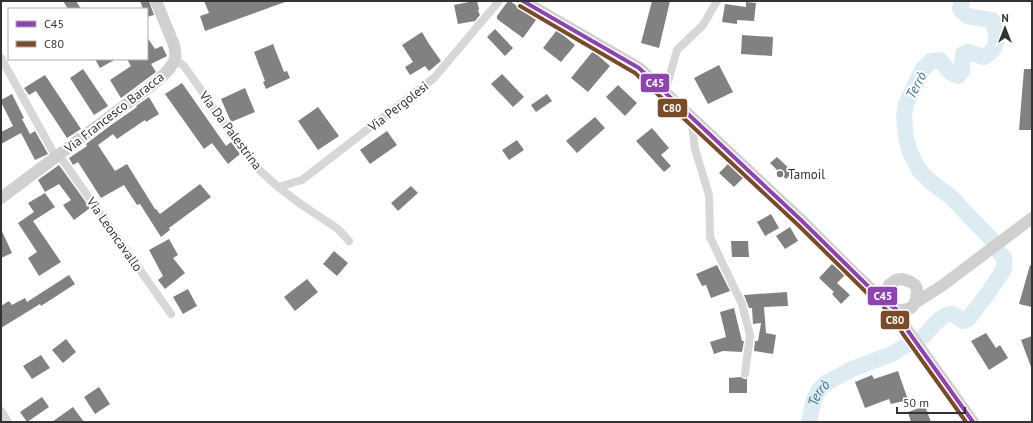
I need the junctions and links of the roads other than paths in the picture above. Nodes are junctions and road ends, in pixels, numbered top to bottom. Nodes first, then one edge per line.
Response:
1 (156, 1) edge
2 (499, 1) edge
3 (523, 1) edge
4 (717, 1) edge
5 (1, 58) edge
6 (174, 59) junction
7 (665, 92) junction
8 (691, 117) junction
9 (58, 156) junction
10 (278, 186) junction
11 (1, 198) edge
12 (1032, 218) edge
13 (349, 241) dead end
14 (855, 274) junction
15 (889, 285) junction
16 (915, 285) junction
17 (943, 285) junction
18 (886, 298) junction
19 (913, 305) junction
20 (896, 309) junction
21 (172, 314) dead end
22 (908, 331) junction
23 (745, 374) dead end
24 (1, 411) edge
25 (8, 422) edge
26 (973, 422) edge

1 - 6 street, Via Francesco Baracca
2 - 10 street, Via Pergolesi
3 - 7 street
4 - 7 street
5 - 9 street, Via Leoncavallo
6 - 9 street, Via Francesco Baracca
6 - 10 street, Via Da Palestrina
7 - 8 street
8 - 14 street
8 - 23 street
9 - 11 street, Via Francesco Baracca
9 - 21 street, Via Leoncavallo
10 - 13 street, Via Da Palestrina
12 - 17 street
14 - 15 street
14 - 18 street
15 - 16 street
15 - 18 street
16 - 17 street
16 - 19 street
17 - 19 street
18 - 20 street
19 - 20 street
19 - 22 street
20 - 22 street
22 - 26 street
24 - 25 street

